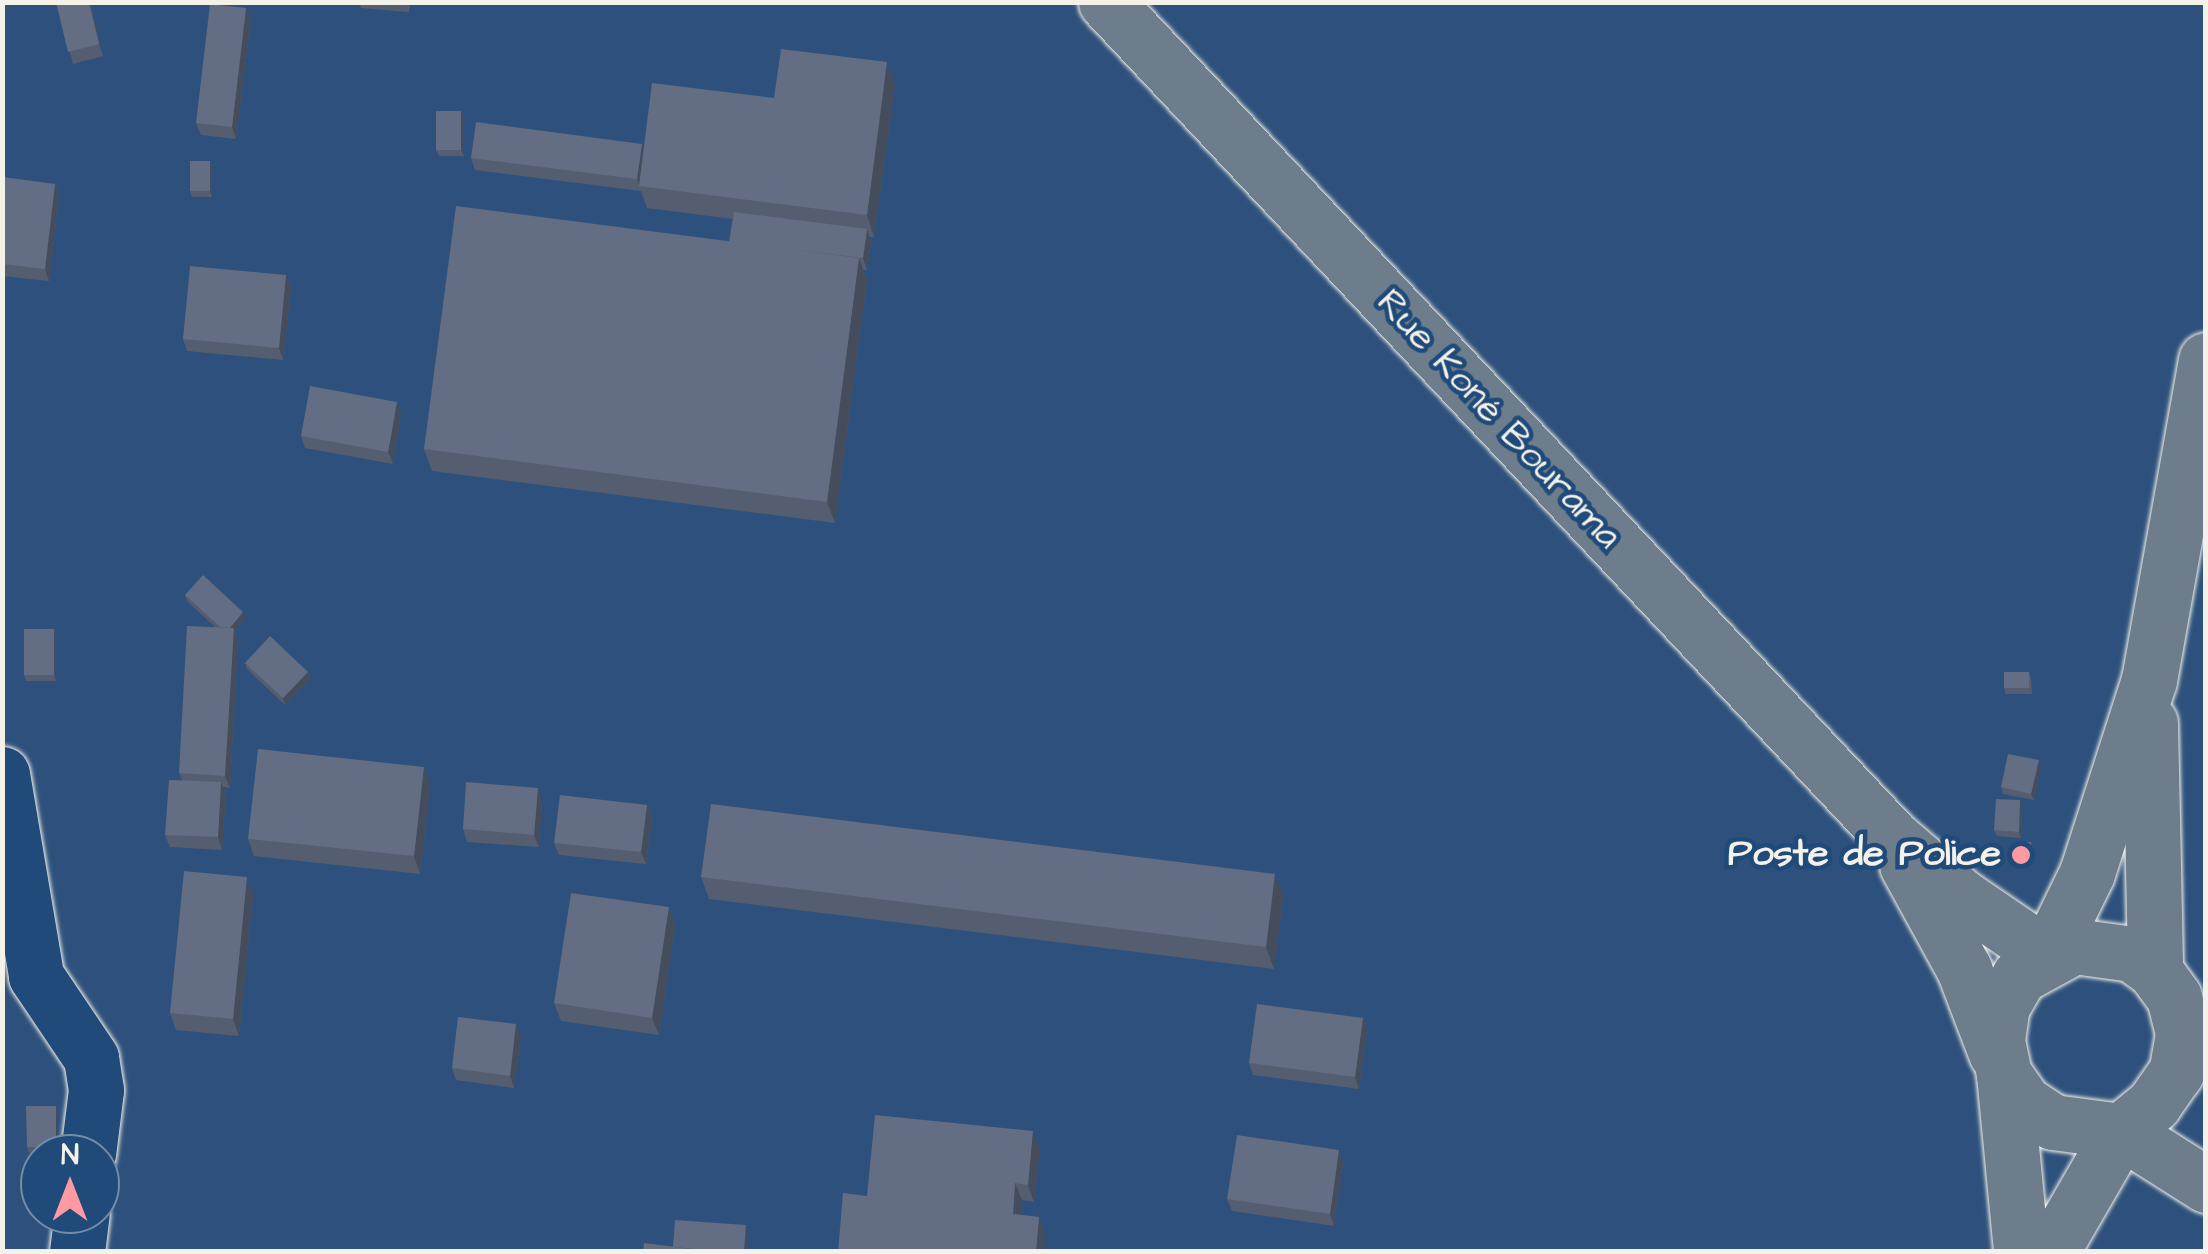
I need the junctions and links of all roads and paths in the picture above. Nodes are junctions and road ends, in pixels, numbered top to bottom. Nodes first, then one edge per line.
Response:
1 (1106, 2) edge
2 (2206, 360) edge
3 (2149, 680) junction
4 (2, 774) edge
5 (1891, 836) junction
6 (2047, 955) junction
7 (19, 969) edge
8 (2164, 984) junction
9 (2004, 1074) junction
10 (2206, 1083) edge
11 (2121, 1130) junction
12 (90, 1134) edge
13 (2206, 1185) edge
14 (2021, 1252) edge
15 (2051, 1252) edge

1 - 5 main road, Rue Koné Bourama
2 - 3 main road
3 - 6 main road
3 - 8 main road
4 - 7 street
5 - 6 main road, Rue Koné Bourama
5 - 9 main road, Rue Koné Bourama
6 - 8 main road
6 - 9 main road
7 - 12 street
8 - 10 main road
8 - 11 main road
9 - 11 main road
9 - 14 main road
11 - 13 main road
11 - 15 main road

